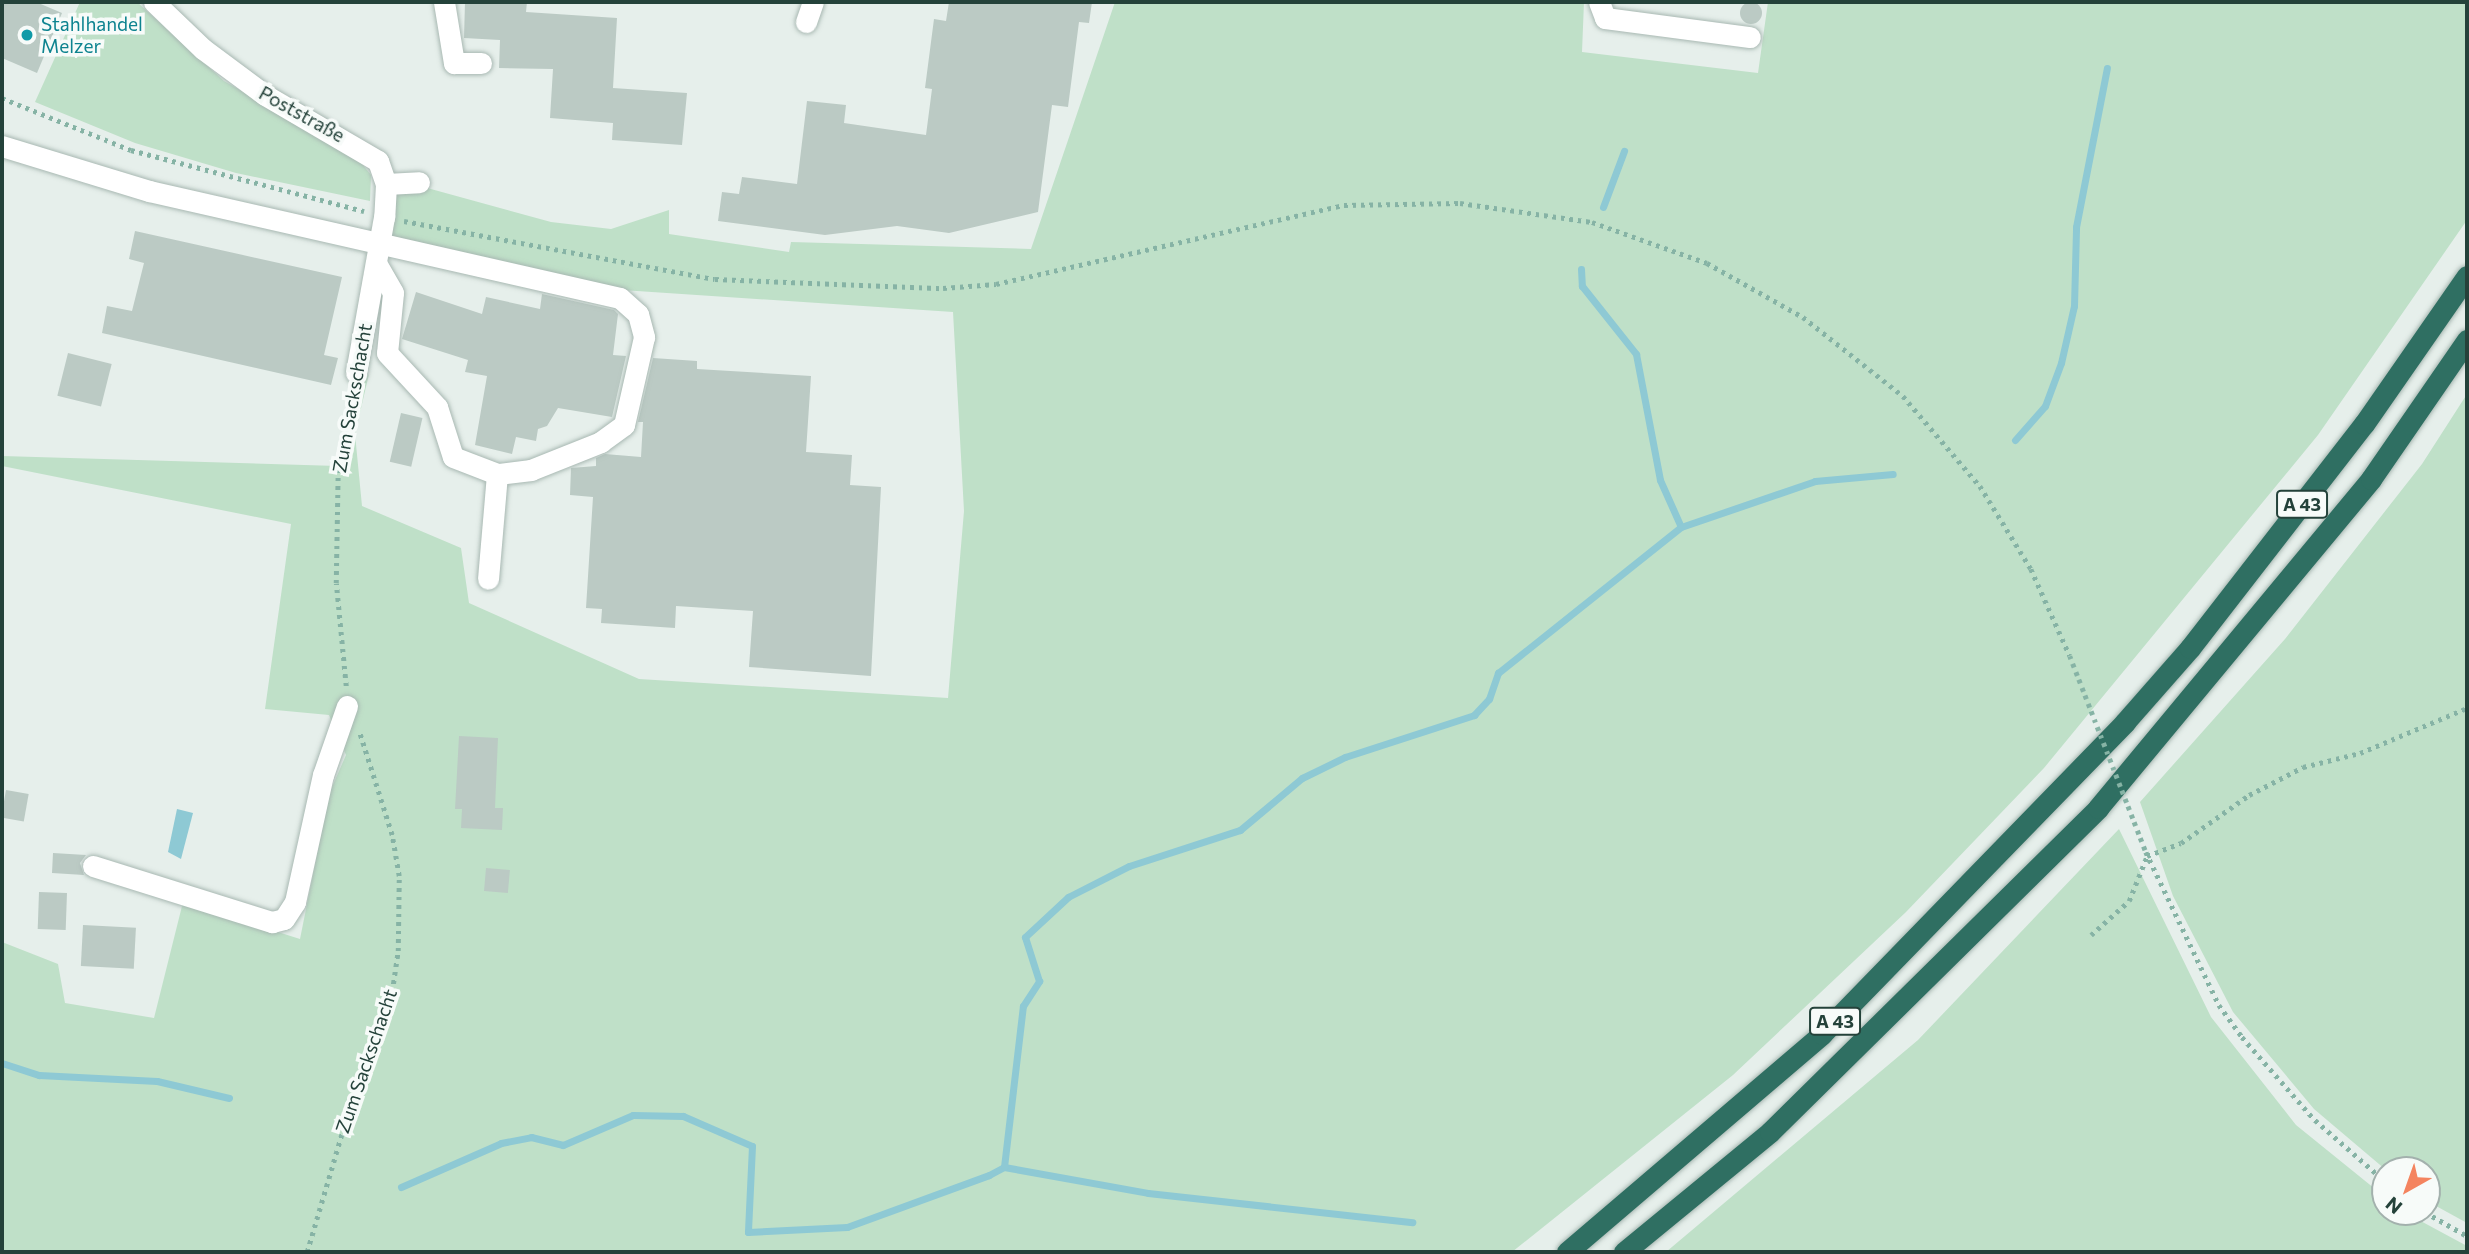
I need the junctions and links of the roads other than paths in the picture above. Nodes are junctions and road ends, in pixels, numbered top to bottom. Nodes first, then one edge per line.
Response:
1 (154, 2) edge
2 (444, 2) edge
3 (1599, 2) edge
4 (1750, 37) dead end
5 (481, 63) dead end
6 (2, 146) edge
7 (419, 182) dead end
8 (386, 184) junction
9 (377, 255) junction
10 (2467, 276) edge
11 (2467, 340) edge
12 (356, 372) road end
13 (496, 474) junction
14 (488, 579) dead end
15 (348, 706) road end
16 (93, 866) dead end
17 (1567, 1252) edge
18 (1624, 1252) edge

1 - 8 street, Poststraße
2 - 5 street
3 - 4 street
6 - 9 street
7 - 8 street
8 - 9 street
9 - 12 street, Zum Sackschacht
9 - 13 street
9 - 13 street
10 - 17 highway, A 43
11 - 18 highway, A 43
13 - 14 street
15 - 16 street

